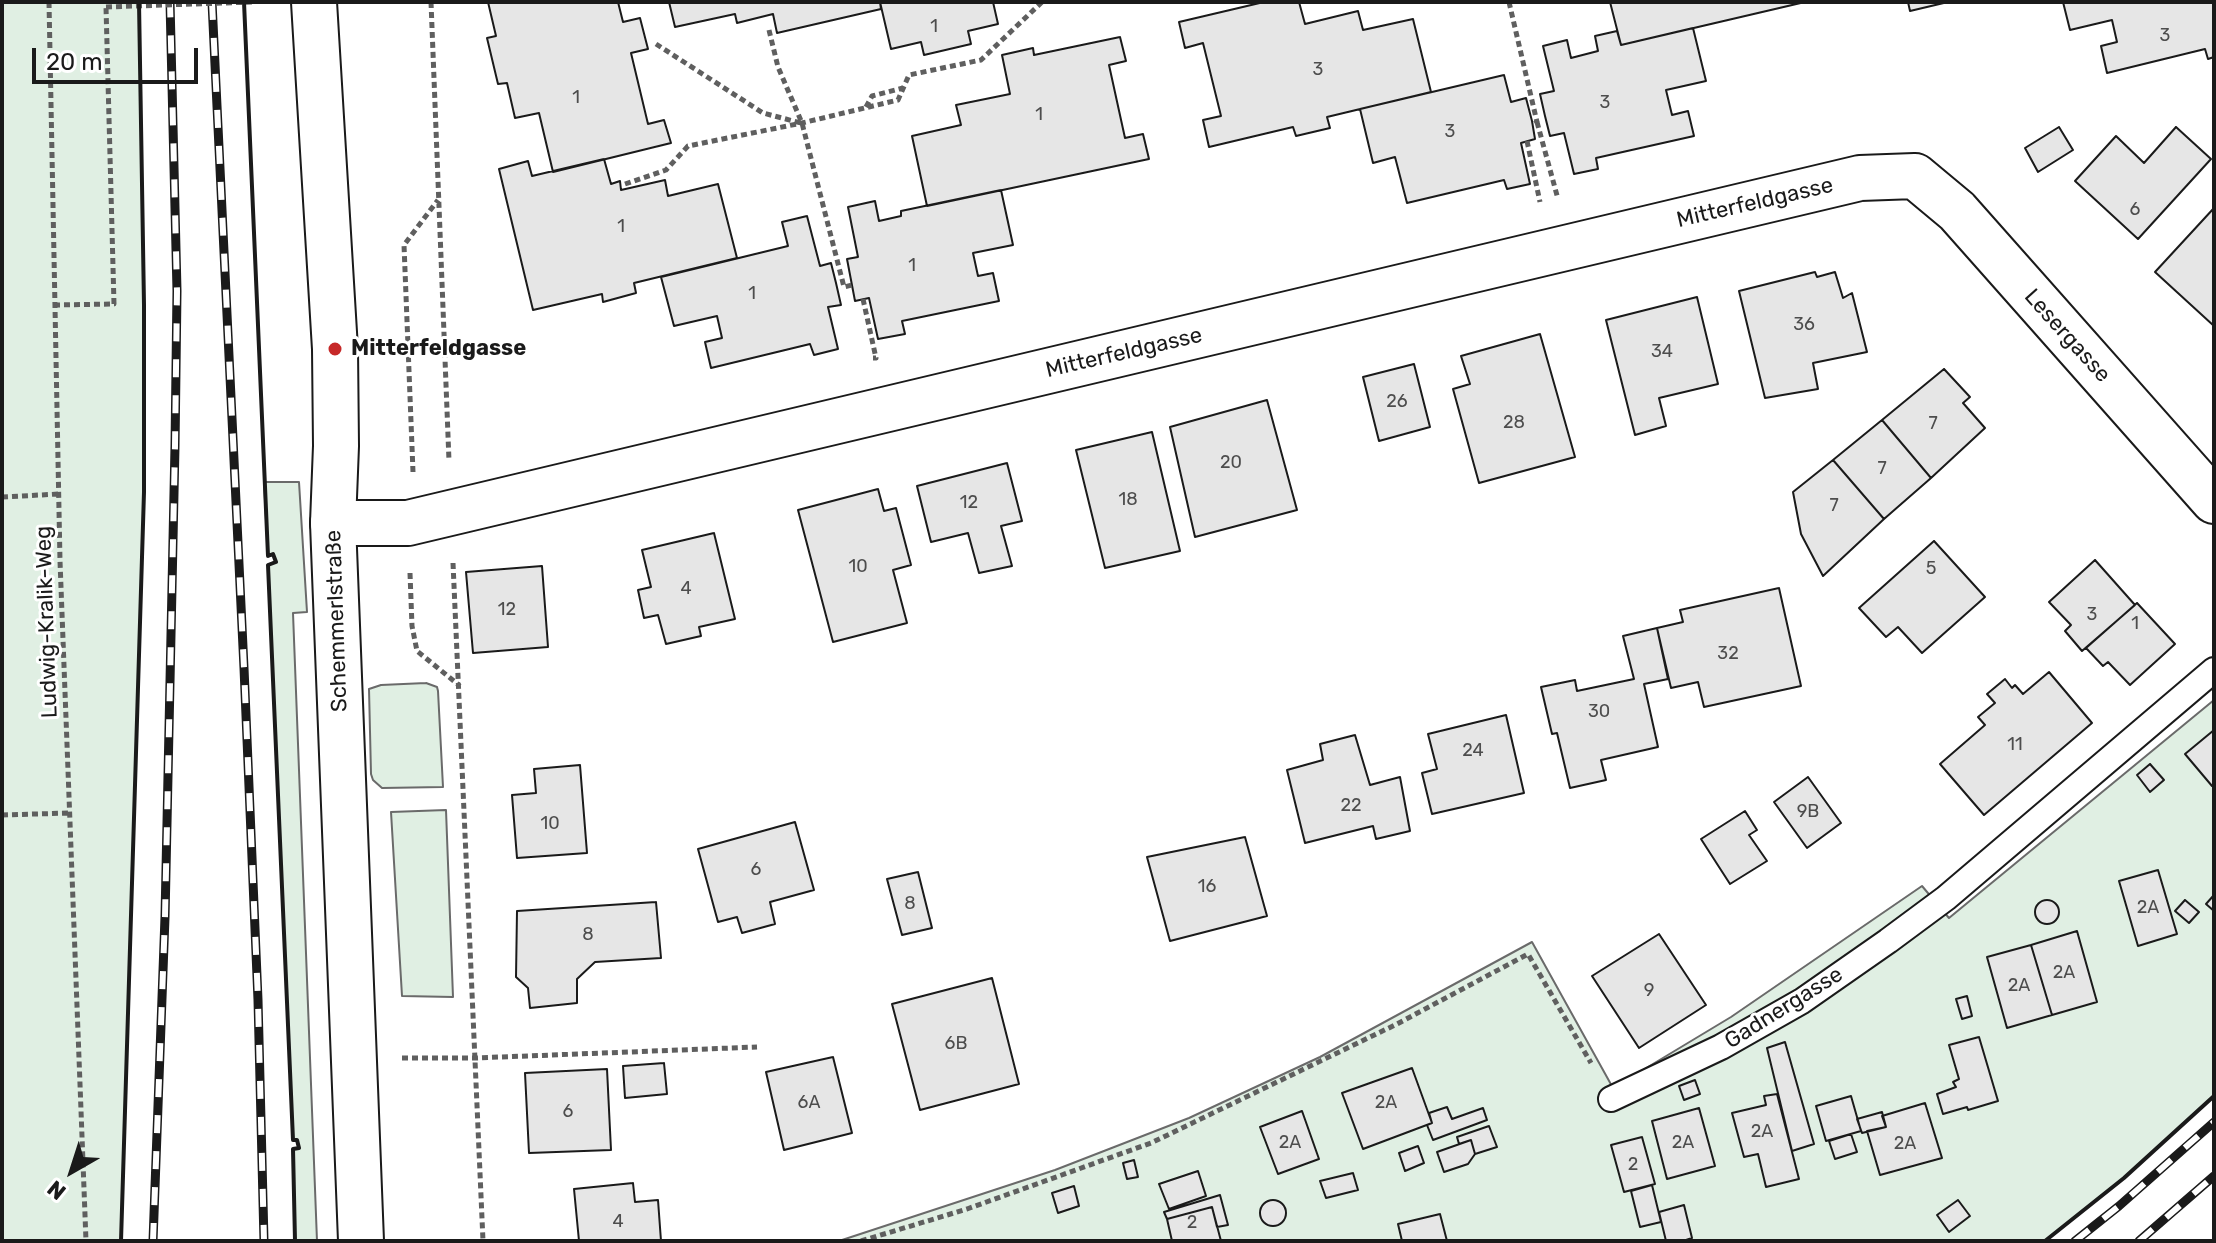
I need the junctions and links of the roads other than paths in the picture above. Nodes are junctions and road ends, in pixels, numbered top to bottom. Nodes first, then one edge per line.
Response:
1 (314, 2) edge
2 (1915, 176) joint
3 (2214, 501) edge
4 (333, 523) junction
5 (2214, 670) edge
6 (1611, 1099) road end
7 (361, 1241) edge

1 - 4 street, Schemmerlstraße
2 - 3 street, Lesergasse
2 - 4 street, Mitterfeldgasse
4 - 7 street, Schemmerlstraße
5 - 6 lane, Gadnergasse

